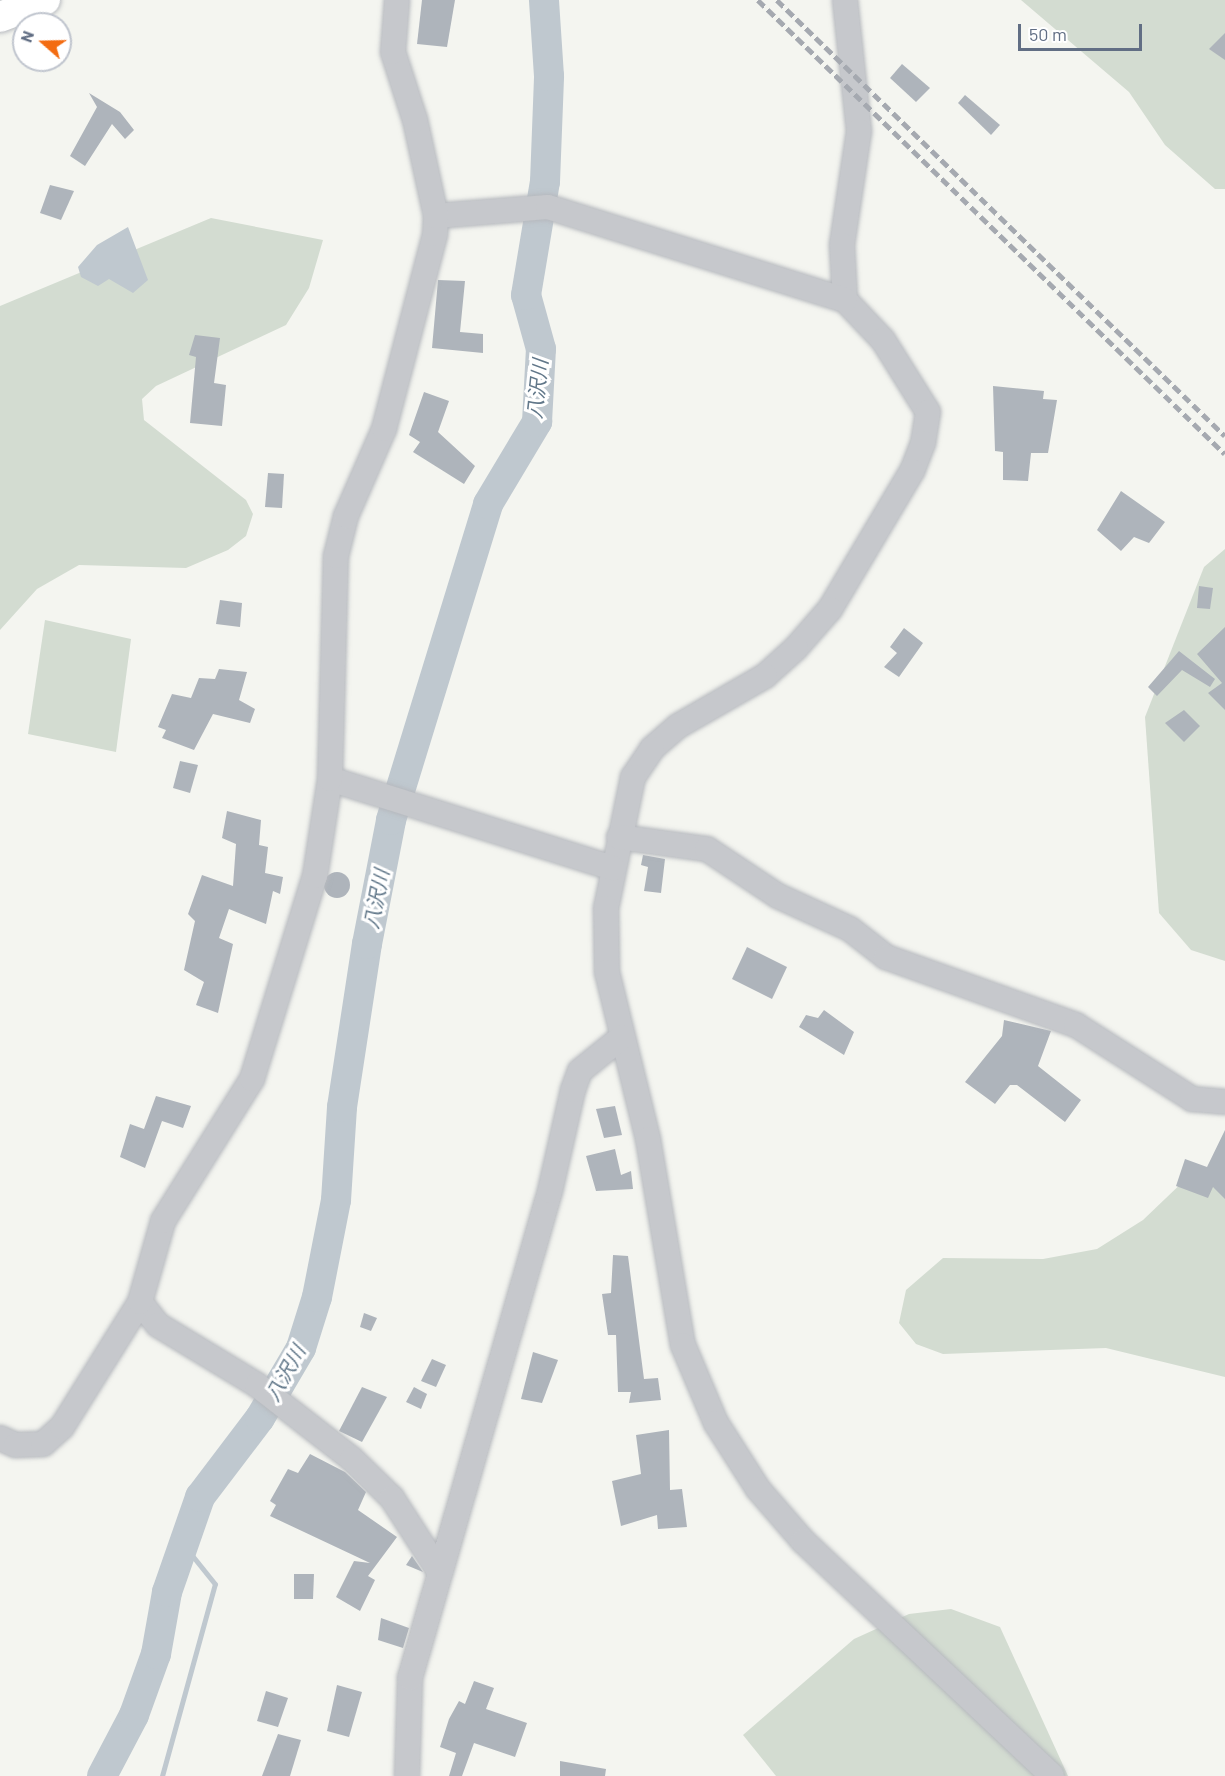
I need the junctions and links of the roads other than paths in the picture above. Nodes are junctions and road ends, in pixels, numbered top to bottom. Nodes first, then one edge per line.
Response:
1 (45, 0) edge
2 (397, 0) edge
3 (845, 0) edge
4 (0, 17) edge
5 (436, 216) junction
6 (845, 300) junction
7 (330, 779) junction
8 (619, 837) junction
9 (613, 868) junction
10 (622, 1037) junction
11 (1225, 1102) edge
12 (140, 1302) junction
13 (0, 1438) edge
14 (439, 1571) junction
15 (407, 1776) edge
16 (1052, 1776) edge

1 - 4 main road
2 - 5 street
3 - 6 street
5 - 6 street
5 - 7 street
6 - 8 street
7 - 9 street
7 - 12 street
8 - 9 street
8 - 11 street
9 - 10 street
10 - 14 street
10 - 16 street
12 - 13 street
12 - 14 street
14 - 15 street

